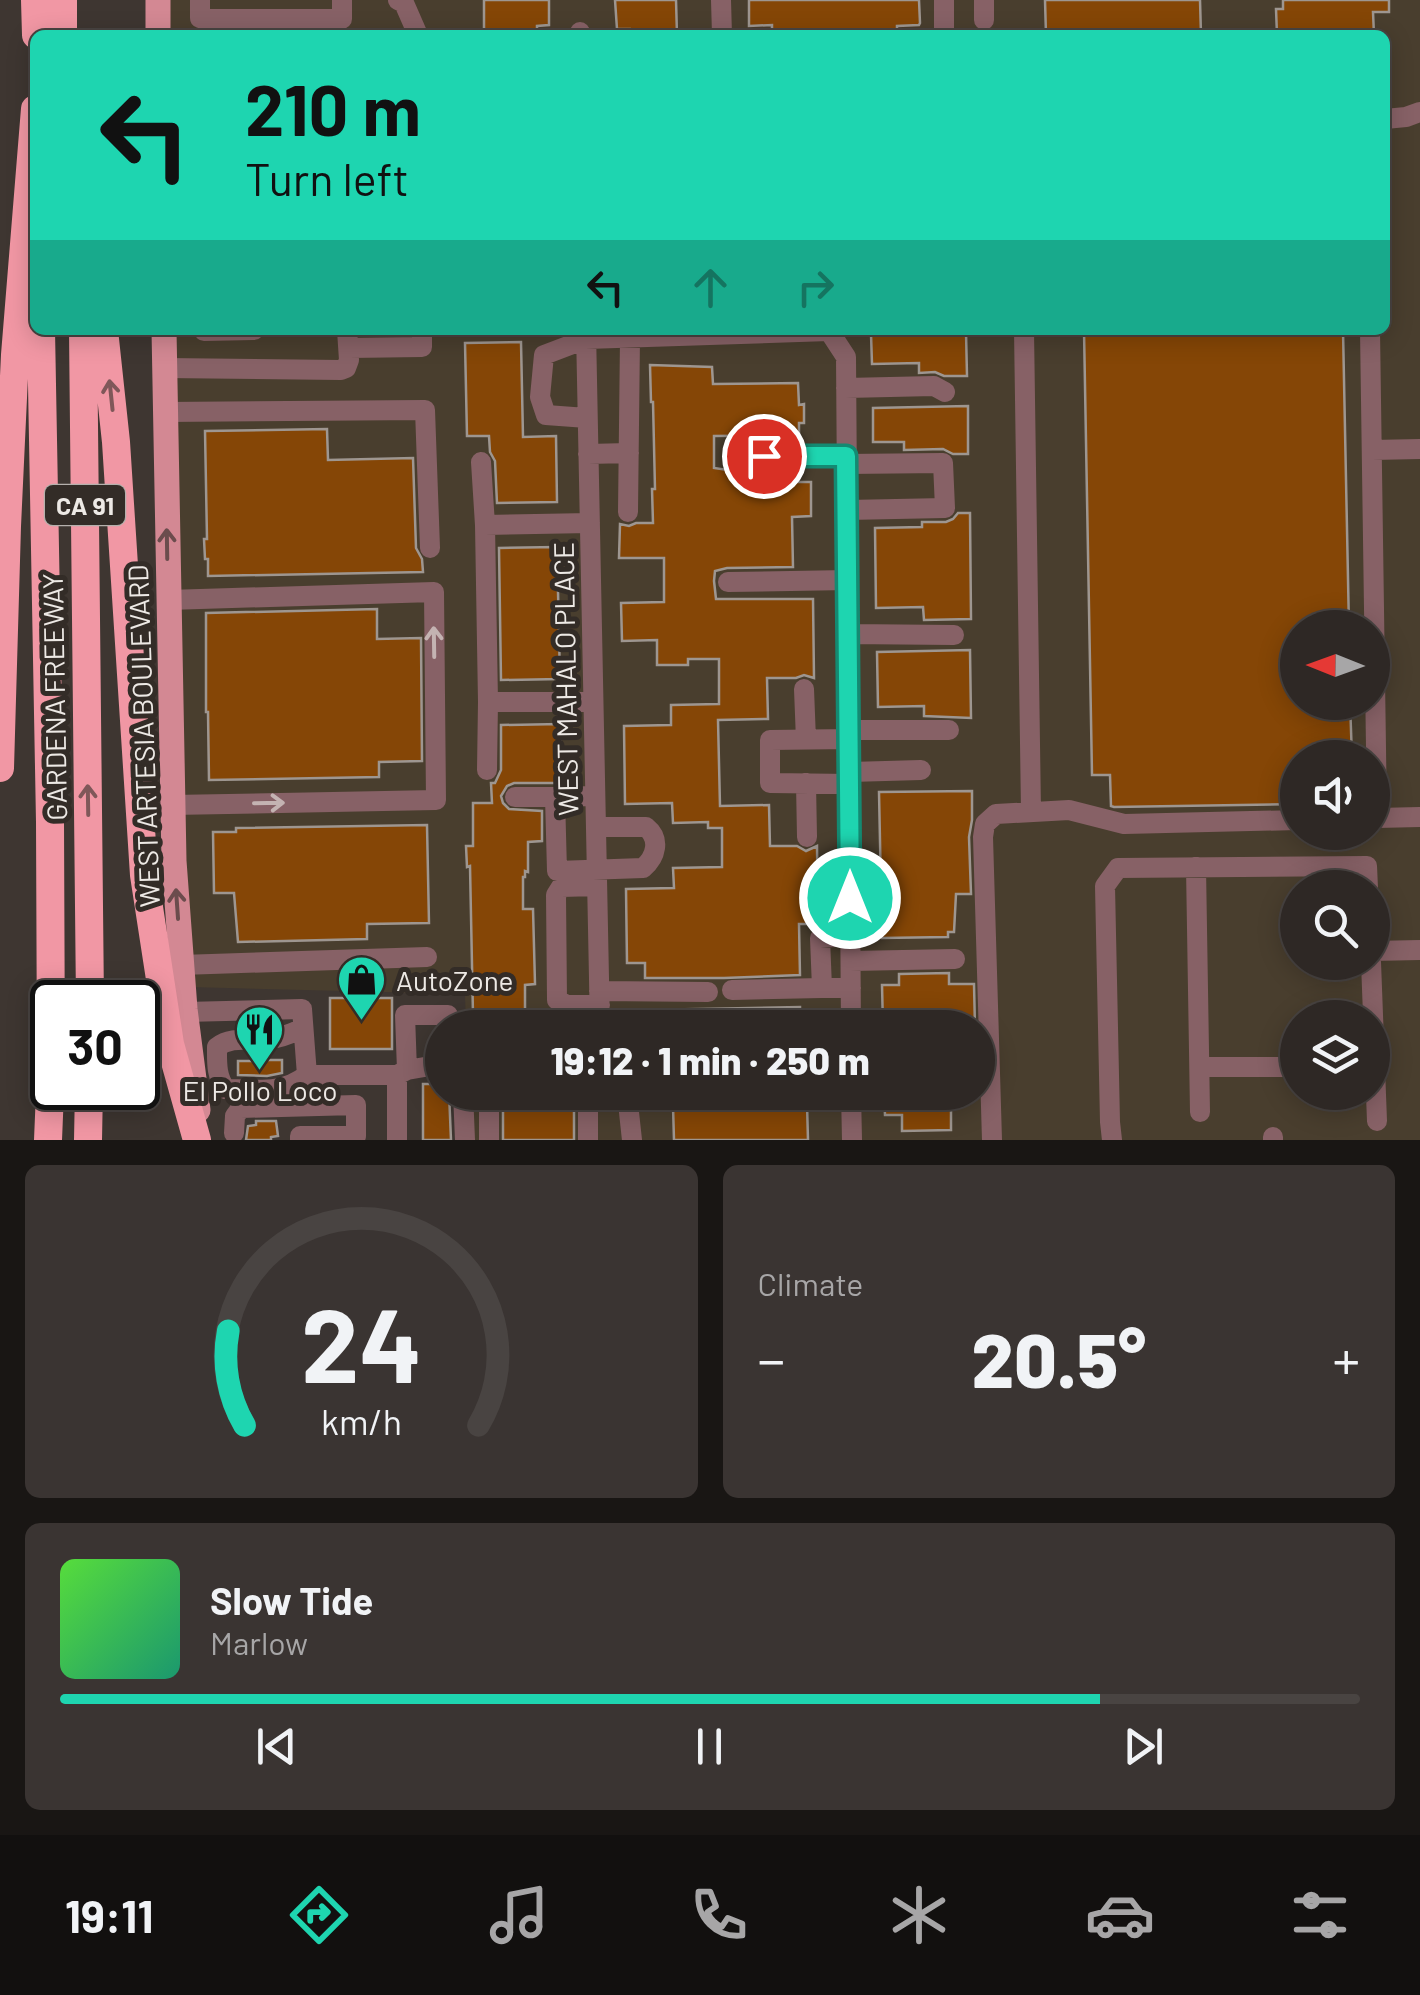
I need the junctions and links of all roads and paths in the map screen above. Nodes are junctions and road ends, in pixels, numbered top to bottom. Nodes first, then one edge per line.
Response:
1 (35, 0) edge
2 (50, 0) edge
3 (63, 0) edge
4 (80, 0) edge
5 (158, 0) edge
6 (200, 0) edge
7 (342, 0) edge
8 (398, 0) edge
9 (721, 0) edge
10 (944, 0) edge
11 (36, 30) edge
12 (50, 30) edge
13 (64, 30) edge
14 (80, 30) edge
15 (158, 30) edge
16 (416, 30) edge
17 (722, 30) edge
18 (944, 30) edge
19 (1420, 112) edge
20 (1390, 119) edge
21 (30, 170) edge
22 (42, 335) edge
23 (55, 335) edge
24 (68, 335) edge
25 (83, 335) edge
26 (105, 335) edge
27 (164, 335) edge
28 (204, 335) edge
29 (422, 335) edge
30 (586, 335) edge
31 (705, 335) edge
32 (833, 335) edge
33 (1024, 335) edge
34 (1370, 335) edge
35 (630, 338) junction
36 (348, 339) edge
37 (164, 368) junction
38 (204, 369) junction
39 (846, 388) junction
40 (946, 392) dead end
41 (165, 412) junction
42 (588, 418) junction
43 (1372, 450) junction
44 (1420, 450) edge
45 (629, 453) junction
46 (588, 454) junction
47 (734, 457) dead end
48 (846, 460) junction
49 (481, 462) dead end
50 (846, 510) junction
51 (628, 512) dead end
52 (590, 523) junction
53 (486, 524) junction
54 (430, 548) dead end
55 (848, 580) junction
56 (728, 582) dead end
57 (168, 600) junction
58 (848, 634) junction
59 (954, 635) dead end
60 (86, 679) junction
61 (804, 689) dead end
62 (488, 702) junction
63 (593, 702) junction
64 (949, 730) dead end
65 (849, 734) junction
66 (806, 740) junction
67 (1374, 740) edge
68 (0, 768) edge
69 (487, 770) dead end
70 (921, 770) dead end
71 (850, 778) junction
72 (806, 784) junction
73 (555, 796) junction
74 (595, 796) junction
75 (515, 798) dead end
76 (172, 804) junction
77 (1031, 812) junction
78 (1420, 816) edge
79 (1390, 817) edge
80 (1280, 820) edge
81 (596, 827) junction
82 (808, 838) dead end
83 (1196, 867) junction
84 (1368, 870) edge
85 (597, 878) junction
86 (850, 936) junction
87 (1420, 950) edge
88 (50, 951) junction
89 (1390, 951) edge
90 (426, 957) dead end
91 (955, 959) dead end
92 (851, 961) junction
93 (181, 965) junction
94 (90, 980) edge
95 (822, 988) junction
96 (851, 988) junction
97 (732, 990) dead end
98 (708, 992) dead end
99 (600, 998) junction
100 (600, 1010) edge
101 (851, 1010) edge
102 (185, 1012) junction
103 (425, 1015) edge
104 (304, 1028) junction
105 (425, 1067) edge
106 (1200, 1067) junction
107 (1280, 1067) edge
108 (402, 1072) junction
109 (307, 1075) junction
110 (425, 1077) edge
111 (89, 1110) edge
112 (463, 1110) edge
113 (489, 1110) edge
114 (588, 1110) edge
115 (629, 1110) edge
116 (851, 1110) edge
117 (1376, 1110) edge
118 (1200, 1112) dead end
119 (1377, 1121) dead end
120 (234, 1133) dead end
121 (48, 1140) edge
122 (88, 1140) edge
123 (199, 1140) edge
124 (300, 1140) edge
125 (397, 1140) edge
126 (464, 1140) edge
127 (489, 1140) edge
128 (588, 1140) edge
129 (632, 1140) edge
130 (852, 1140) edge
131 (992, 1140) edge
132 (1112, 1140) edge

1 - 11 highway
2 - 12 highway
3 - 13 highway
4 - 14 highway
5 - 15 main road
6 - 7 street
8 - 16 street
9 - 17 street
10 - 18 street
19 - 20 street
21 - 68 highway
22 - 88 highway, GARDENA FREEWAY / CA 91
23 - 88 highway
24 - 60 highway
25 - 60 highway, GARDENA FREEWAY / CA 91
123 -> 26 highway
27 - 37 main road, WEST ARTESIA BOULEVARD
28 - 38 street
29 - 36 street
30 - 35 street
30 - 42 street, WEST MAHALO PLACE
30 - 42 street
31 - 35 street
32 - 39 street
33 - 77 street
34 - 43 street
35 - 45 street
36 - 38 street
37 - 38 street
37 - 41 main road, WEST ARTESIA BOULEVARD
39 - 40 street
39 - 48 street
41 - 54 street
57 -> 41 main road, WEST ARTESIA BOULEVARD
42 - 46 street, WEST MAHALO PLACE
43 - 44 street
43 - 67 street
45 - 46 street
45 - 51 street
46 - 52 street, WEST MAHALO PLACE
47 - 48 street
48 - 50 street
48 - 50 street
49 - 53 street
50 - 55 street
52 - 53 street
52 - 63 street, WEST MAHALO PLACE
53 - 62 street
55 - 56 street
55 - 58 street
57 - 76 main road, WEST ARTESIA BOULEVARD
76 -> 57 street
58 - 59 street
58 - 65 street
94 -> 60 highway, GARDENA FREEWAY / CA 91
61 - 66 street
62 - 63 street
62 - 69 street
63 - 74 street, WEST MAHALO PLACE
64 - 65 street
65 - 66 street
65 - 71 street
66 - 72 street
70 - 71 street
71 - 72 street
71 - 86 street
72 - 82 street
73 - 74 street
73 - 75 street
73 - 85 street
74 - 81 street, WEST MAHALO PLACE
93 -> 76 main road, WEST ARTESIA BOULEVARD
77 - 80 street
77 - 131 street
78 - 79 street
81 - 85 street, WEST MAHALO PLACE
81 - 85 street
83 - 84 street
83 - 106 street
83 - 132 street
85 - 99 street, WEST MAHALO PLACE
85 - 99 street
86 - 92 street
86 - 95 street
87 - 89 street
88 - 121 highway, GARDENA FREEWAY / CA 91
90 - 93 street
91 - 92 street
92 - 96 street
93 - 102 main road, WEST ARTESIA BOULEVARD
95 - 96 street
95 - 97 street
96 - 101 street
98 - 99 street
99 - 100 street, WEST MAHALO PLACE
102 - 104 street
102 - 123 main road, WEST ARTESIA BOULEVARD
103 - 108 street
104 - 109 street
104 - 109 street
105 - 108 street
106 - 107 street
106 - 118 street
108 - 109 street
108 - 110 street
108 - 125 street
111 - 122 highway
112 - 126 street
113 - 127 street
114 - 128 street
115 - 129 street
116 - 130 street
117 - 119 street
120 - 124 street

